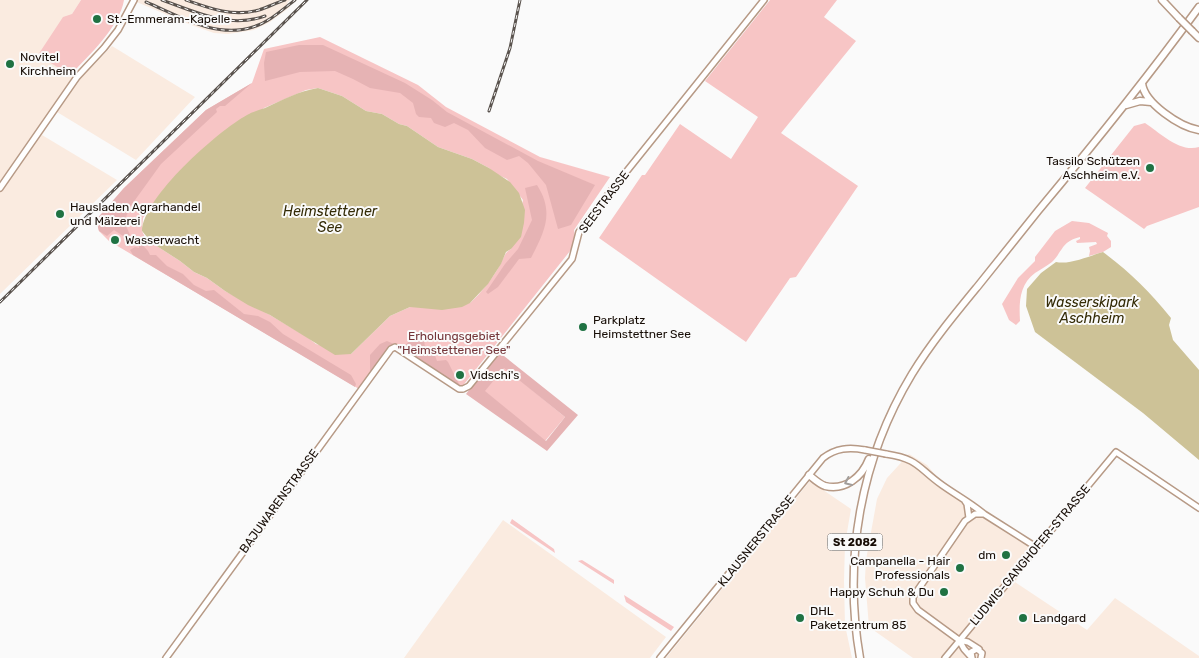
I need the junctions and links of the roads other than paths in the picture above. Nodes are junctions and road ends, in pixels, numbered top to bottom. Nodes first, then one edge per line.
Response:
1 (134, 0) edge
2 (764, 0) edge
3 (1162, 0) edge
4 (1199, 6) edge
5 (1199, 38) edge
6 (1142, 83) junction
7 (1151, 102) junction
8 (1125, 105) junction
9 (1199, 130) edge
10 (0, 188) edge
11 (395, 347) joint
12 (884, 430) junction
13 (809, 475) junction
14 (964, 500) junction
15 (1199, 508) edge
16 (984, 514) junction
17 (968, 518) junction
18 (1036, 548) junction
19 (959, 640) junction
20 (981, 655) edge
21 (166, 658) edge
22 (660, 658) edge
23 (860, 658) edge
24 (945, 658) edge
25 (972, 658) edge

1 - 10 street
2 - 11 street, SEESTRASSE
3 - 5 main road, bridge
4 - 6 main road, St 2082
6 - 7 main road
6 - 8 main road, St 2082
7 - 8 main road
7 - 9 main road
8 - 12 main road, St 2082
11 - 21 street, BAJUWARENSTRASSE
12 -> 13 main road
12 - 23 main road, St 2082
13 - 14 street, KLAUSNERSTRASSE, bridge
13 - 22 street, KLAUSNERSTRASSE
14 - 16 street
14 - 17 street
15 - 18 street, LUDWIG-GANGHOFER-STRASSE
16 - 17 street
16 - 18 street
17 - 19 street
18 - 19 street, LUDWIG-GANGHOFER-STRASSE
19 - 20 street
19 - 24 street, LUDWIG-GANGHOFER-STRASSE
19 - 25 street
20 - 25 street

